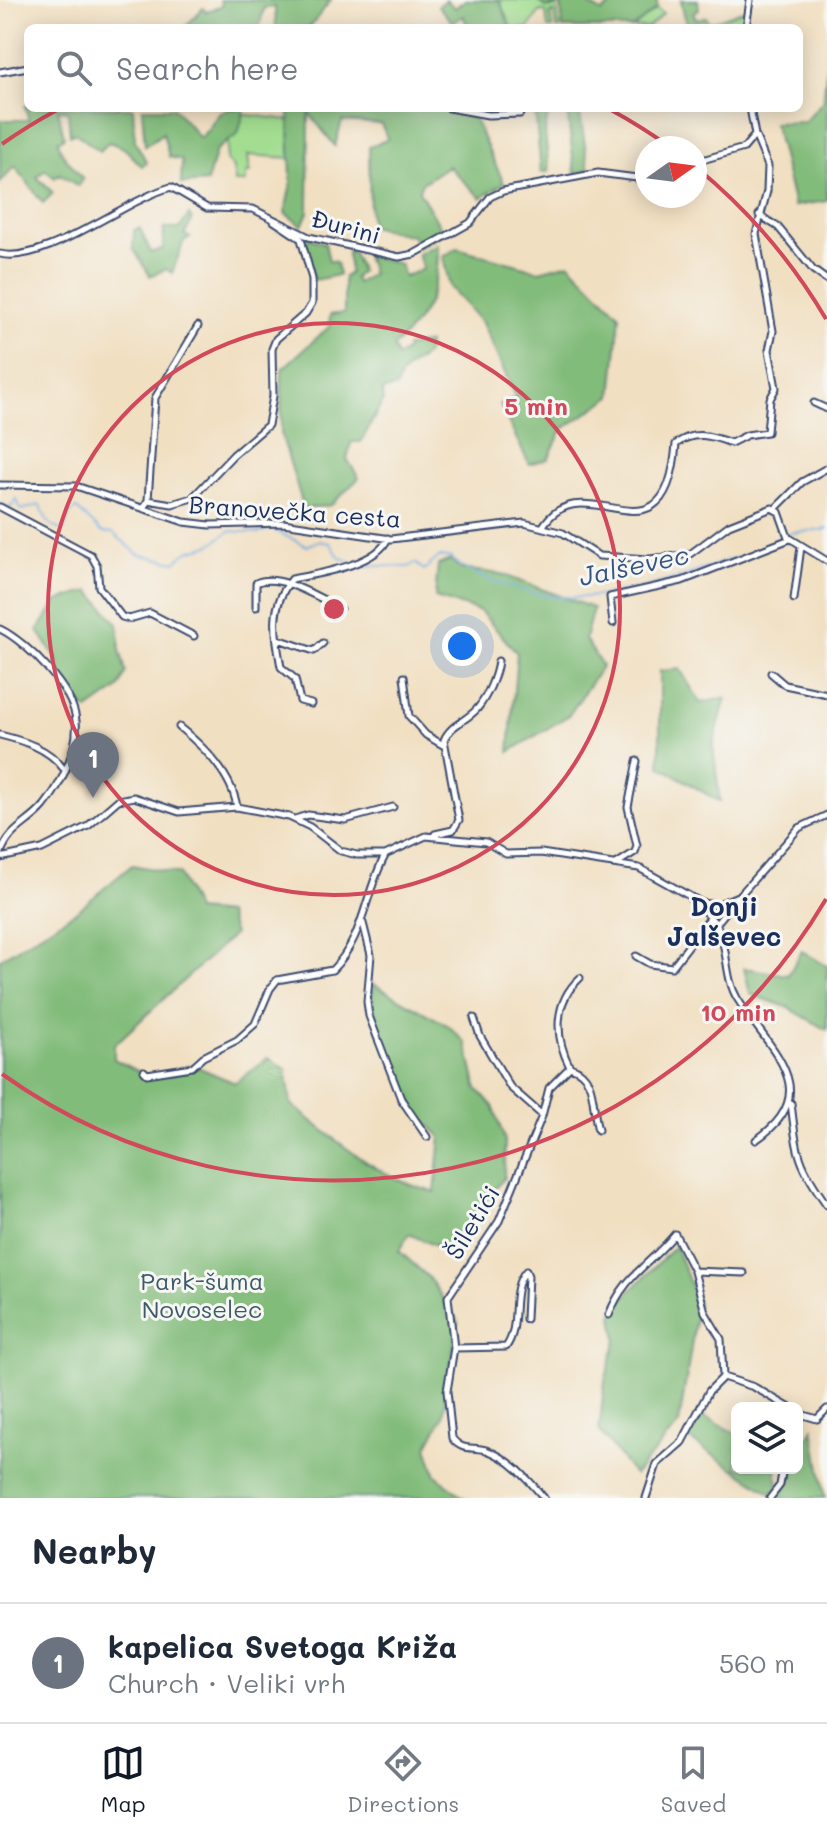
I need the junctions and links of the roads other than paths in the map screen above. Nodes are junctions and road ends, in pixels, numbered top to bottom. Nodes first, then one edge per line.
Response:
1 (750, 0) edge
2 (747, 24) edge
3 (24, 68) edge
4 (0, 72) edge
5 (471, 112) edge
6 (751, 112) edge
7 (520, 114) dead end
8 (755, 135) junction
9 (707, 159) edge
10 (635, 178) edge
11 (268, 215) junction
12 (759, 215) junction
13 (0, 254) edge
14 (827, 280) edge
15 (198, 326) dead end
16 (814, 403) dead end
17 (827, 409) edge
18 (827, 468) edge
19 (0, 485) edge
20 (148, 500) junction
21 (0, 507) edge
22 (144, 508) junction
23 (776, 508) junction
24 (543, 526) junction
25 (788, 536) junction
26 (388, 538) junction
27 (801, 547) junction
28 (827, 561) edge
29 (287, 584) junction
30 (794, 599) dead end
31 (256, 607) dead end
32 (340, 608) dead end
33 (613, 623) dead end
34 (0, 629) edge
35 (194, 636) dead end
36 (278, 639) junction
37 (323, 643) dead end
38 (498, 661) dead end
39 (771, 673) dead end
40 (404, 677) dead end
41 (827, 694) edge
42 (311, 704) dead end
43 (179, 727) dead end
44 (0, 735) edge
45 (444, 745) junction
46 (637, 761) dead end
47 (63, 769) junction
48 (237, 807) junction
49 (393, 807) dead end
50 (827, 815) edge
51 (294, 820) junction
52 (426, 836) junction
53 (385, 855) junction
54 (0, 856) edge
55 (616, 865) junction
56 (683, 892) junction
57 (740, 895) junction
58 (710, 918) junction
59 (363, 922) junction
60 (717, 924) junction
61 (636, 956) dead end
62 (580, 978) dead end
63 (474, 1018) dead end
64 (570, 1067) junction
65 (144, 1071) dead end
66 (791, 1102) junction
67 (542, 1116) junction
68 (598, 1130) dead end
69 (427, 1137) dead end
70 (756, 1140) dead end
71 (827, 1205) edge
72 (694, 1271) junction
73 (744, 1273) dead end
74 (609, 1315) dead end
75 (526, 1319) dead end
76 (454, 1348) junction
77 (723, 1377) junction
78 (780, 1402) edge
79 (827, 1409) edge
80 (803, 1415) edge
81 (782, 1474) edge
82 (544, 1498) edge
83 (646, 1498) edge
84 (770, 1498) edge

1 - 2 street
3 - 4 street
5 - 7 street
6 - 8 street
8 - 9 street
8 - 12 street
10 - 11 street, Đurini
11 - 13 street, Đurini
11 - 20 street
12 - 14 street
12 - 24 street
15 - 20 street
16 - 17 street
18 - 23 street
19 - 22 street, Branovečka cesta
20 - 22 street
21 - 35 street
22 - 26 street, Branovečka cesta
23 - 24 street, Branovečka cesta
23 - 25 street
24 - 26 street, Branovečka cesta
25 - 27 street
25 - 33 street
26 - 29 street
27 - 28 street
27 - 30 street
29 - 31 street
29 - 32 street
29 - 36 street
34 - 47 street
36 - 37 street
36 - 42 street
38 - 45 street
39 - 41 street
40 - 45 street
43 - 48 street
44 - 47 street
45 - 52 street
46 - 55 street
47 - 54 street
48 - 51 street
48 - 54 street
49 - 51 street
50 - 57 street
51 - 53 street
52 - 53 street
52 - 55 street
53 - 59 street
55 - 56 street
56 - 57 street
56 - 58 street
57 - 60 street
58 - 60 street
58 - 61 street
59 - 65 street
59 - 69 street
60 - 66 street
62 - 64 street
63 - 67 street
64 - 67 street, Šiletići
64 - 68 street
66 - 70 street
66 - 71 street
67 - 76 street, Šiletići
72 - 73 street
72 - 74 street
72 - 77 street
75 - 76 street
76 - 82 street, Šiletići
77 - 78 street
77 - 83 street
79 - 80 street
81 - 84 street

